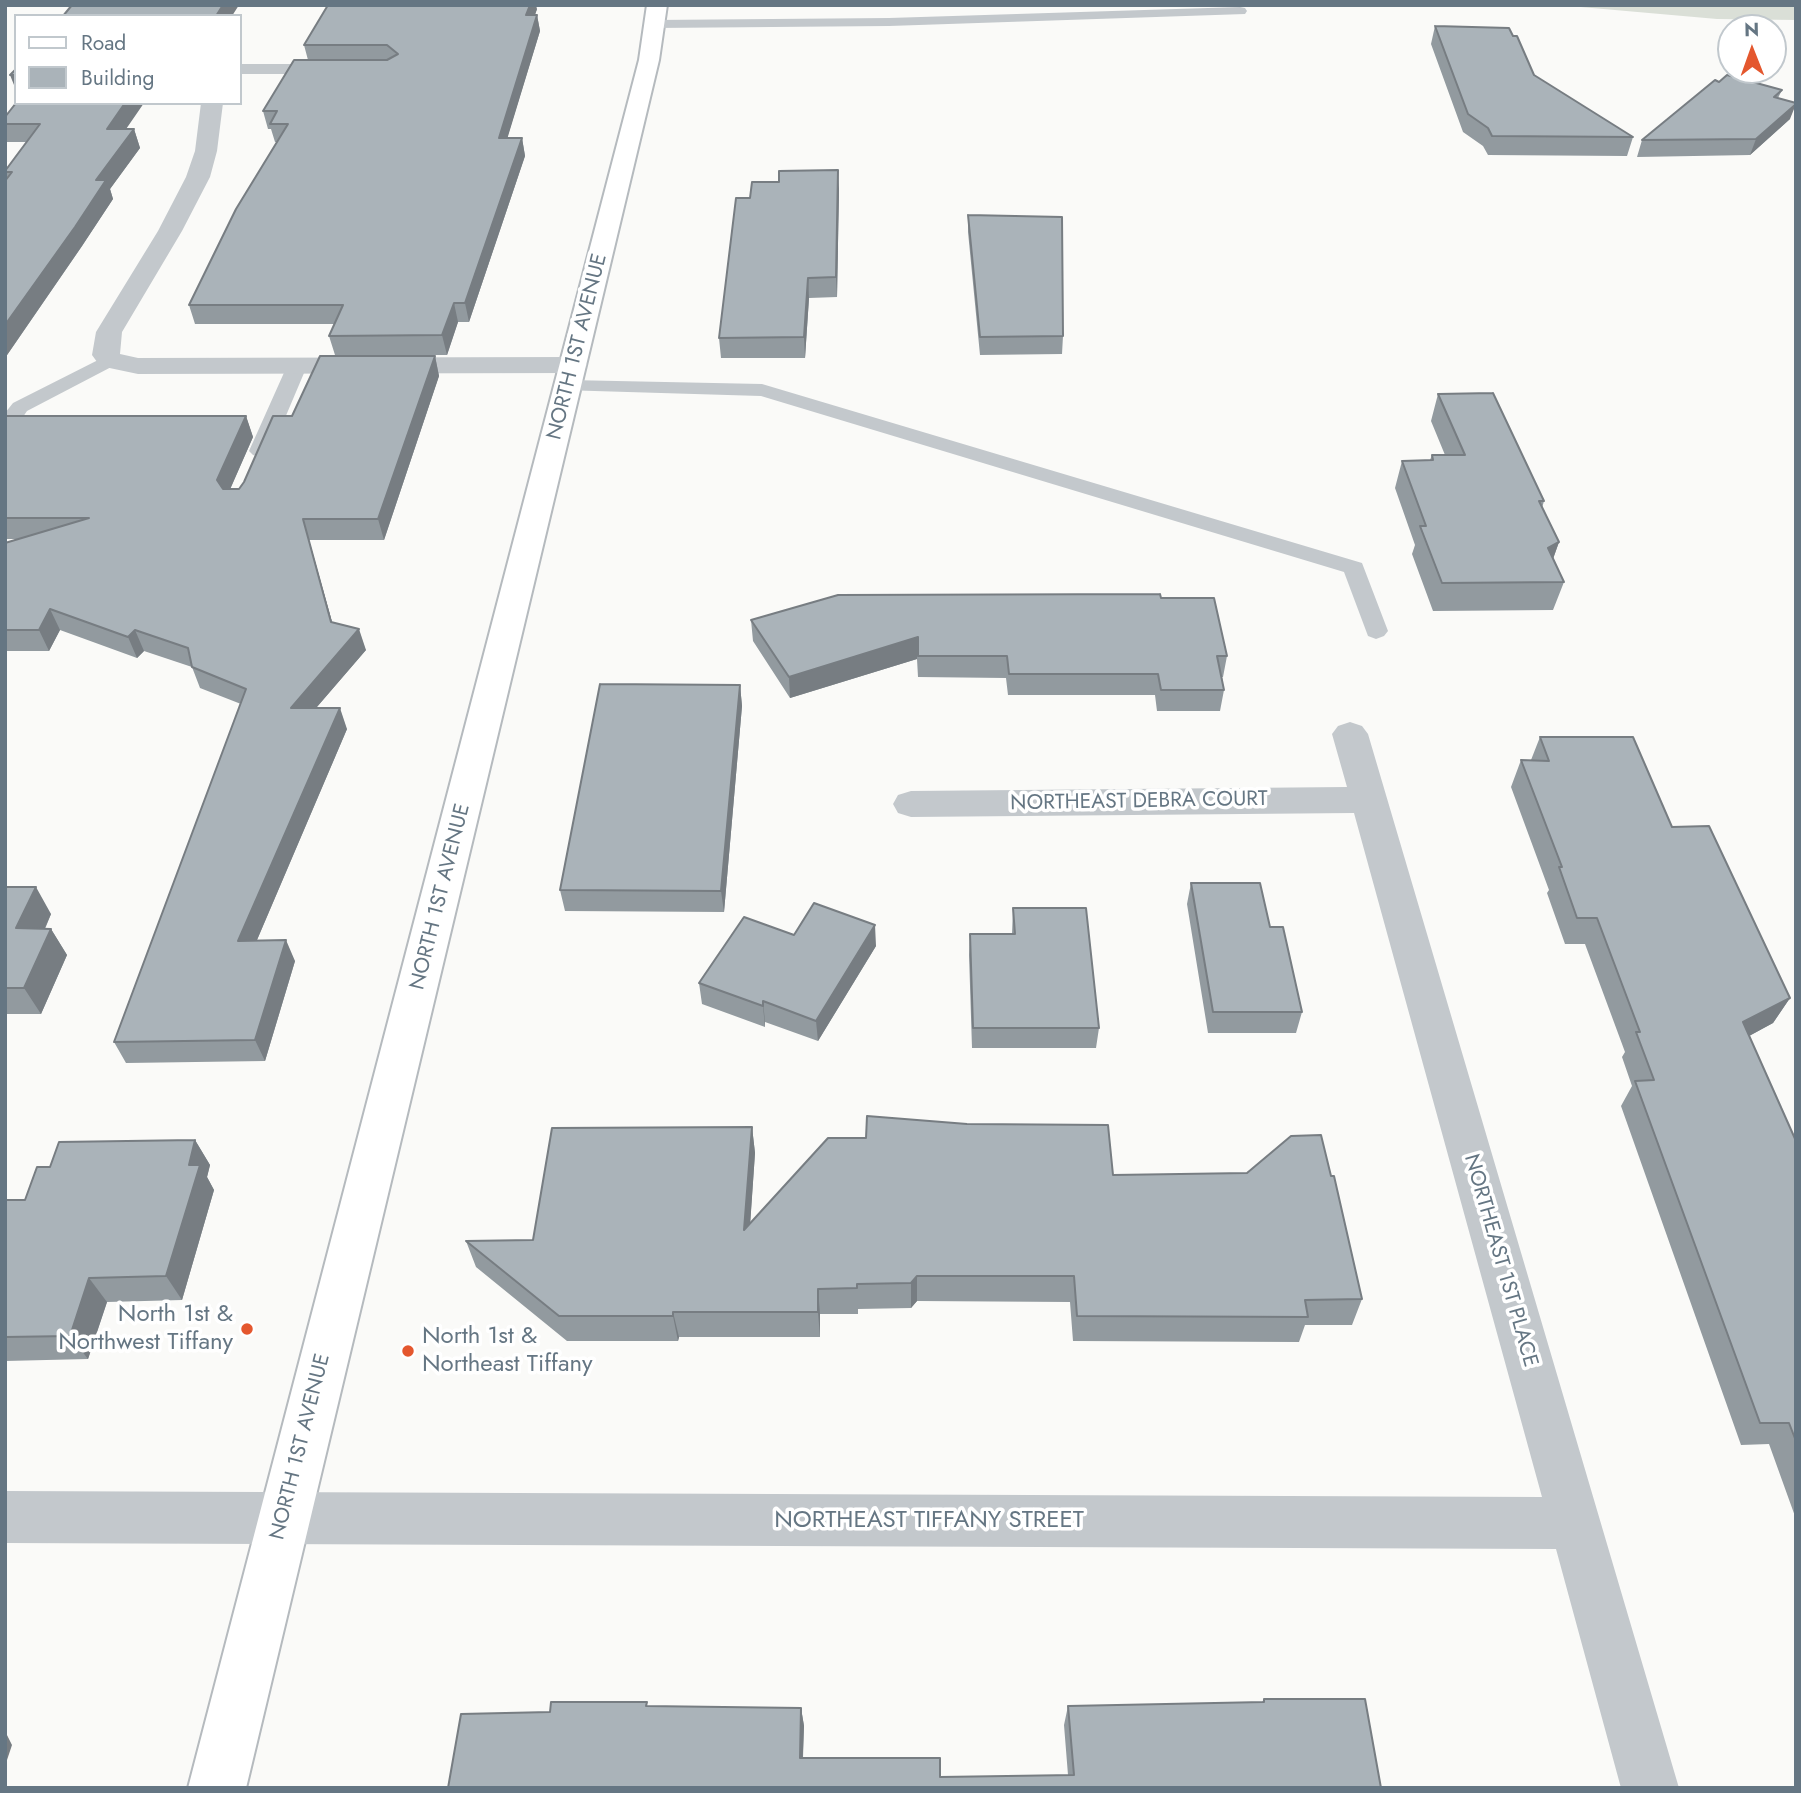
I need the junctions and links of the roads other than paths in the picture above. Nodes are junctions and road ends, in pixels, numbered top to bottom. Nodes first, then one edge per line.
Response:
1 (1240, 10) dead end
2 (656, 15) edge
3 (242, 69) edge
4 (340, 69) edge
5 (212, 105) edge
6 (108, 357) junction
7 (297, 366) junction
8 (570, 376) junction
9 (5, 429) edge
10 (253, 467) edge
11 (1376, 631) dead end
12 (1350, 734) dead end
13 (1368, 800) junction
14 (911, 804) dead end
15 (5, 1517) edge
16 (283, 1520) junction
17 (1575, 1522) junction
18 (217, 1788) edge
19 (1650, 1788) edge

1 - 2 lane
2 - 8 main road, NORTH 1ST AVENUE
3 - 4 lane
5 - 6 street
6 - 7 street
6 - 9 lane
7 - 8 street
7 - 10 lane
8 - 11 lane
8 - 16 main road, NORTH 1ST AVENUE
12 - 13 street, NORTHEAST 1ST PLACE
13 - 14 street, NORTHEAST DEBRA COURT
13 - 17 street, NORTHEAST 1ST PLACE
15 - 16 street, NORTHEAST TIFFANY STREET
16 - 17 street, NORTHEAST TIFFANY STREET
16 - 18 main road, NORTH 1ST AVENUE
17 - 19 street, NORTHEAST 1ST PLACE

